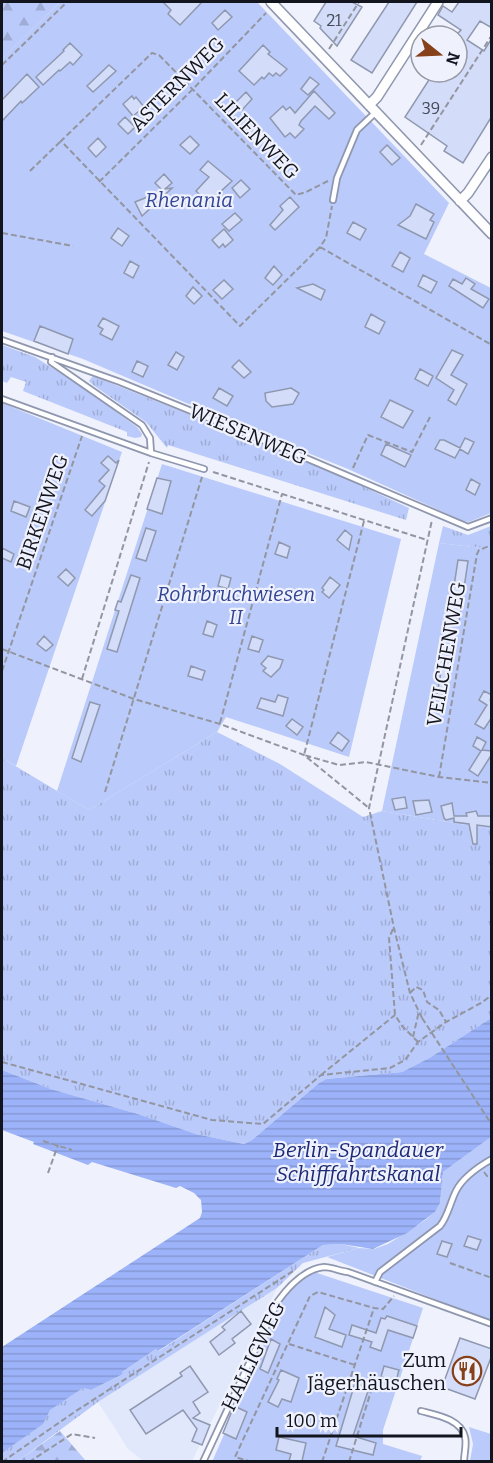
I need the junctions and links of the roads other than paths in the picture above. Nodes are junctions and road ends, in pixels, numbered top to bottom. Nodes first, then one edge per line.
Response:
1 (285, 2) edge
2 (438, 2) edge
3 (274, 5) edge
4 (372, 108) junction
5 (492, 157) edge
6 (333, 200) road end
7 (460, 201) junction
8 (492, 234) edge
9 (2, 340) edge
10 (52, 357) junction
11 (2, 399) edge
12 (151, 453) junction
13 (204, 469) road end
14 (492, 518) edge
15 (492, 1159) edge
16 (375, 1282) junction
17 (492, 1324) edge
18 (421, 1411) dead end
19 (203, 1461) edge
20 (464, 1461) edge

1 - 3 street
2 - 4 street
3 - 4 street
4 - 6 lane
4 - 7 street
5 - 7 street
7 - 8 street
9 - 10 lane, WIESENWEG
10 - 12 lane
10 - 14 lane, WIESENWEG
11 - 12 lane
12 - 13 lane
15 - 16 lane
16 - 17 lane
16 - 19 lane, HALLIGWEG
18 - 20 lane

